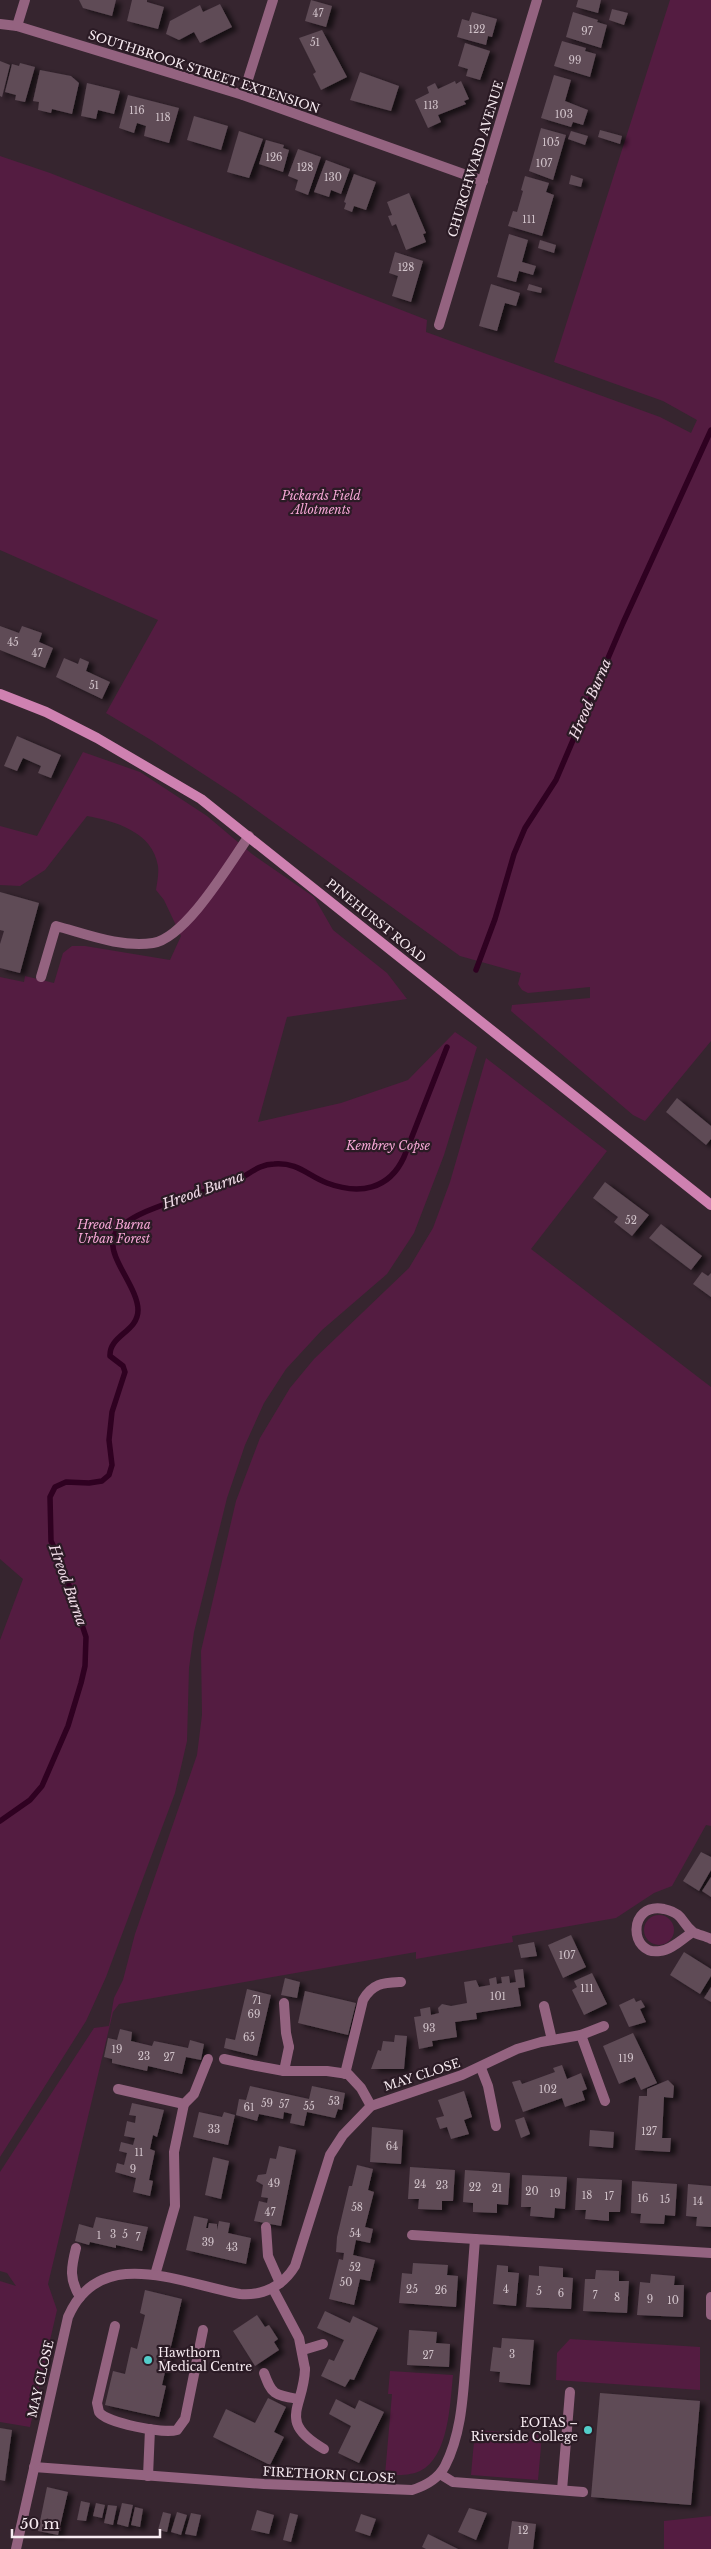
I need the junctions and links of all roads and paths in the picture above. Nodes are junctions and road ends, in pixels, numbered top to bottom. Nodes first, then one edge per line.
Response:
1 (25, 0) edge
2 (273, 0) edge
3 (537, 0) edge
4 (0, 24) edge
5 (17, 26) junction
6 (243, 95) junction
7 (483, 181) junction
8 (438, 325) dead end
9 (0, 694) edge
10 (249, 836) junction
11 (40, 977) dead end
12 (711, 1206) edge
13 (694, 1932) junction
14 (711, 1939) edge
15 (401, 1982) dead end
16 (284, 2002) dead end
17 (544, 2006) dead end
18 (604, 2026) dead end
19 (581, 2035) junction
20 (552, 2040) junction
21 (208, 2059) dead end
22 (224, 2059) dead end
23 (480, 2068) junction
24 (284, 2071) junction
25 (346, 2074) junction
26 (118, 2089) dead end
27 (605, 2101) dead end
28 (184, 2104) junction
29 (370, 2106) junction
30 (496, 2126) dead end
31 (266, 2227) dead end
32 (412, 2235) dead end
33 (475, 2239) junction
34 (76, 2248) dead end
35 (711, 2253) edge
36 (155, 2275) junction
37 (276, 2286) junction
38 (80, 2297) junction
39 (711, 2297) edge
40 (711, 2315) edge
41 (115, 2326) dead end
42 (203, 2330) dead end
43 (323, 2344) dead end
44 (303, 2350) junction
45 (264, 2372) dead end
46 (570, 2392) dead end
47 (298, 2399) junction
48 (150, 2429) junction
49 (324, 2449) dead end
50 (34, 2467) junction
51 (440, 2474) junction
52 (148, 2476) junction
53 (562, 2490) junction
54 (583, 2492) dead end
55 (16, 2549) edge

1 - 5 street
2 - 6 street
3 - 7 street, CHURCHWARD AVENUE
4 - 5 street, SOUTHBROOK STREET EXTENSION
5 - 6 street, SOUTHBROOK STREET EXTENSION
6 - 7 street, SOUTHBROOK STREET EXTENSION
7 - 8 street, CHURCHWARD AVENUE
9 - 10 street, PINEHURST ROAD
10 - 11 street
10 - 12 street, PINEHURST ROAD
13 - 13 street
13 - 14 street
15 - 25 street
16 - 24 street
17 - 20 street
18 - 19 street, MAY CLOSE
19 - 20 street, MAY CLOSE
19 - 27 street
20 - 23 street, MAY CLOSE
21 - 28 street
22 - 24 street
23 - 29 street, MAY CLOSE
23 - 30 street, MAY CLOSE
24 - 25 street
25 - 29 street
26 - 28 street
28 - 36 street
29 - 37 street, MAY CLOSE
31 - 37 street
32 - 33 street
33 - 35 street
33 - 51 street
34 - 38 street
36 - 37 street, MAY CLOSE
36 - 38 street, MAY CLOSE
37 - 44 street
38 - 50 street, MAY CLOSE
39 - 40 street
41 - 48 street
42 - 48 street
43 - 44 street
44 - 47 street
45 - 47 street
46 - 53 street
47 - 49 street
48 - 52 street
50 - 52 street, FIRETHORN CLOSE
50 - 55 street, MAY CLOSE
51 - 52 street, FIRETHORN CLOSE
51 - 53 street
53 - 54 street

